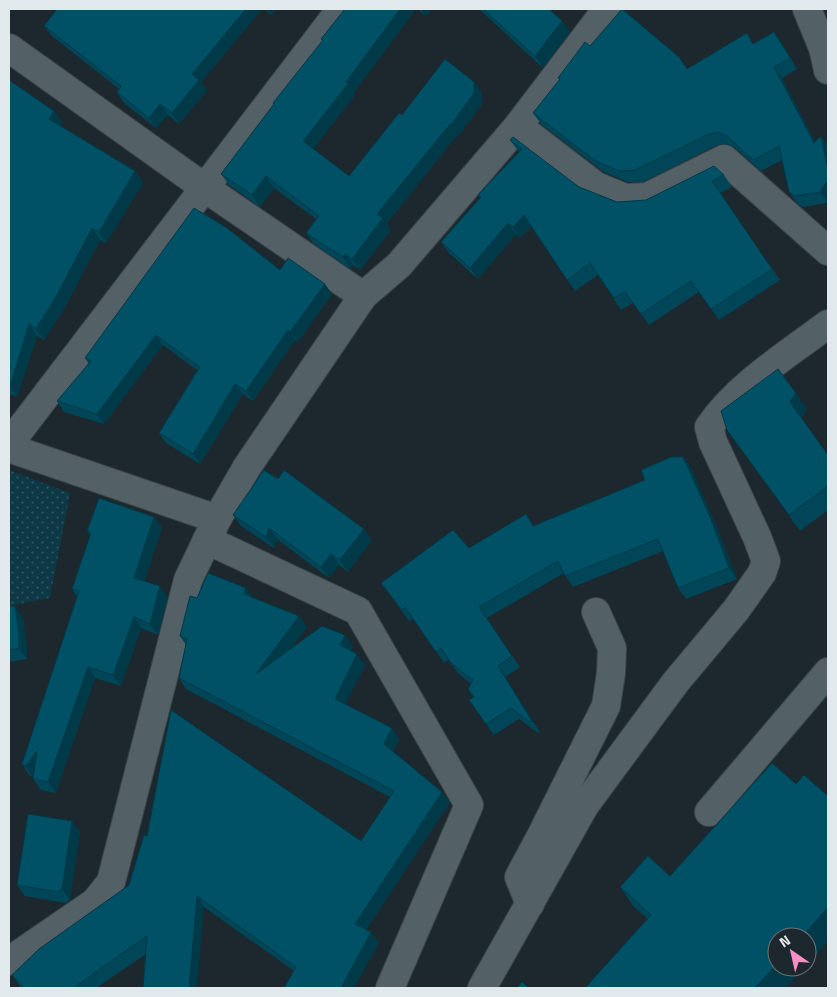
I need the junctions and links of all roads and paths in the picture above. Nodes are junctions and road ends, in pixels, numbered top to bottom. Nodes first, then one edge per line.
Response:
1 (341, 9) edge
2 (607, 9) edge
3 (807, 9) edge
4 (9, 48) edge
5 (828, 70) edge
6 (518, 126) junction
7 (205, 188) junction
8 (828, 251) edge
9 (363, 296) junction
10 (828, 324) edge
11 (9, 444) edge
12 (9, 448) edge
13 (212, 530) junction
14 (596, 612) dead end
15 (828, 672) edge
16 (709, 812) dead end
17 (530, 904) junction
18 (9, 961) edge
19 (390, 988) edge
20 (482, 988) edge

1 - 7 street
2 - 6 street
3 - 5 street
4 - 7 street
6 - 8 street
6 - 9 street
7 - 9 street
7 - 11 street
9 - 13 street
10 - 17 street
12 - 13 street
13 - 18 street
13 - 19 street
14 - 17 street
15 - 16 street
17 - 20 street

